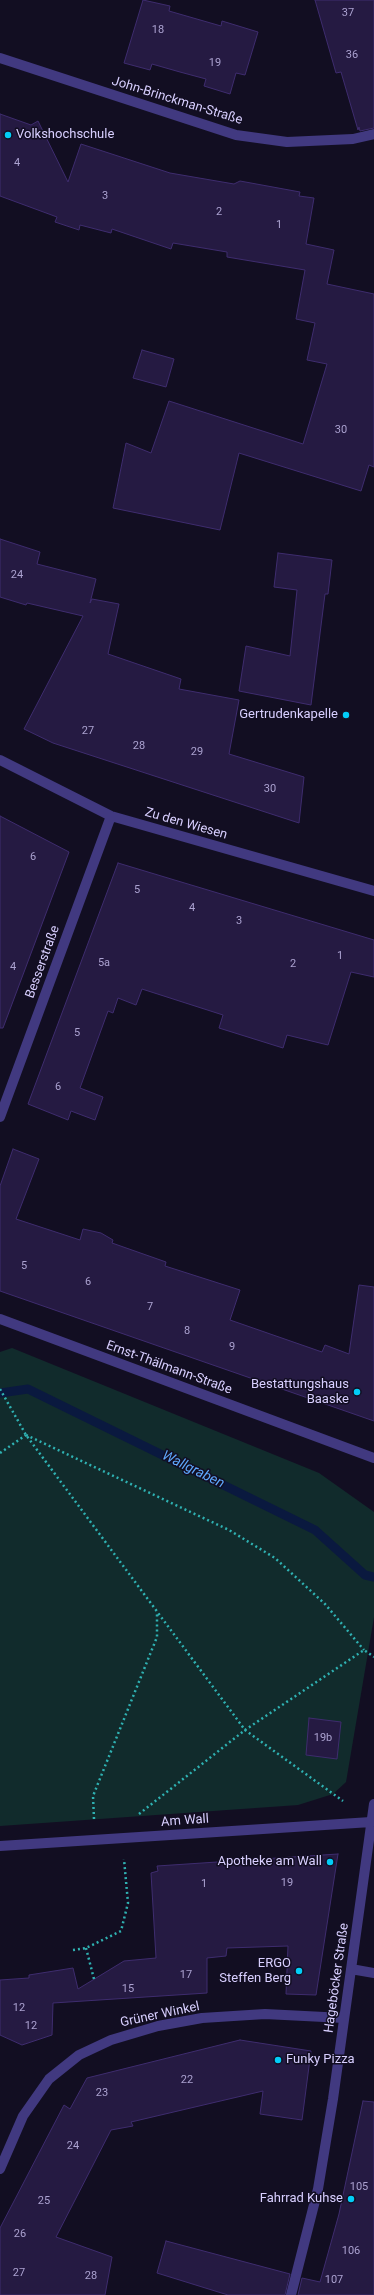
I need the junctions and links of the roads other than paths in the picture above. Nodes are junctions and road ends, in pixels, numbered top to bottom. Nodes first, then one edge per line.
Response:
1 (0, 58) edge
2 (374, 134) edge
3 (0, 760) edge
4 (110, 816) junction
5 (374, 891) edge
6 (0, 1117) edge
7 (0, 1319) edge
8 (374, 1458) edge
9 (374, 1804) edge
10 (371, 1822) junction
11 (0, 1846) edge
12 (351, 1969) junction
13 (374, 1973) edge
14 (344, 2018) junction
15 (0, 2169) edge
16 (291, 2295) edge

1 - 2 street, John-Brinckman-Straße
3 - 4 street, Zu den Wiesen
4 - 5 street, Zu den Wiesen
4 - 6 street, Besserstraße
7 - 8 street, Ernst-Thälmann-Straße
9 - 10 street, Hageböcker Straße
10 - 11 street, Am Wall
10 - 12 street, Hageböcker Straße
12 - 13 street
12 - 14 street, Hageböcker Straße
14 - 15 street, Grüner Winkel
14 - 16 street, Hageböcker Straße

